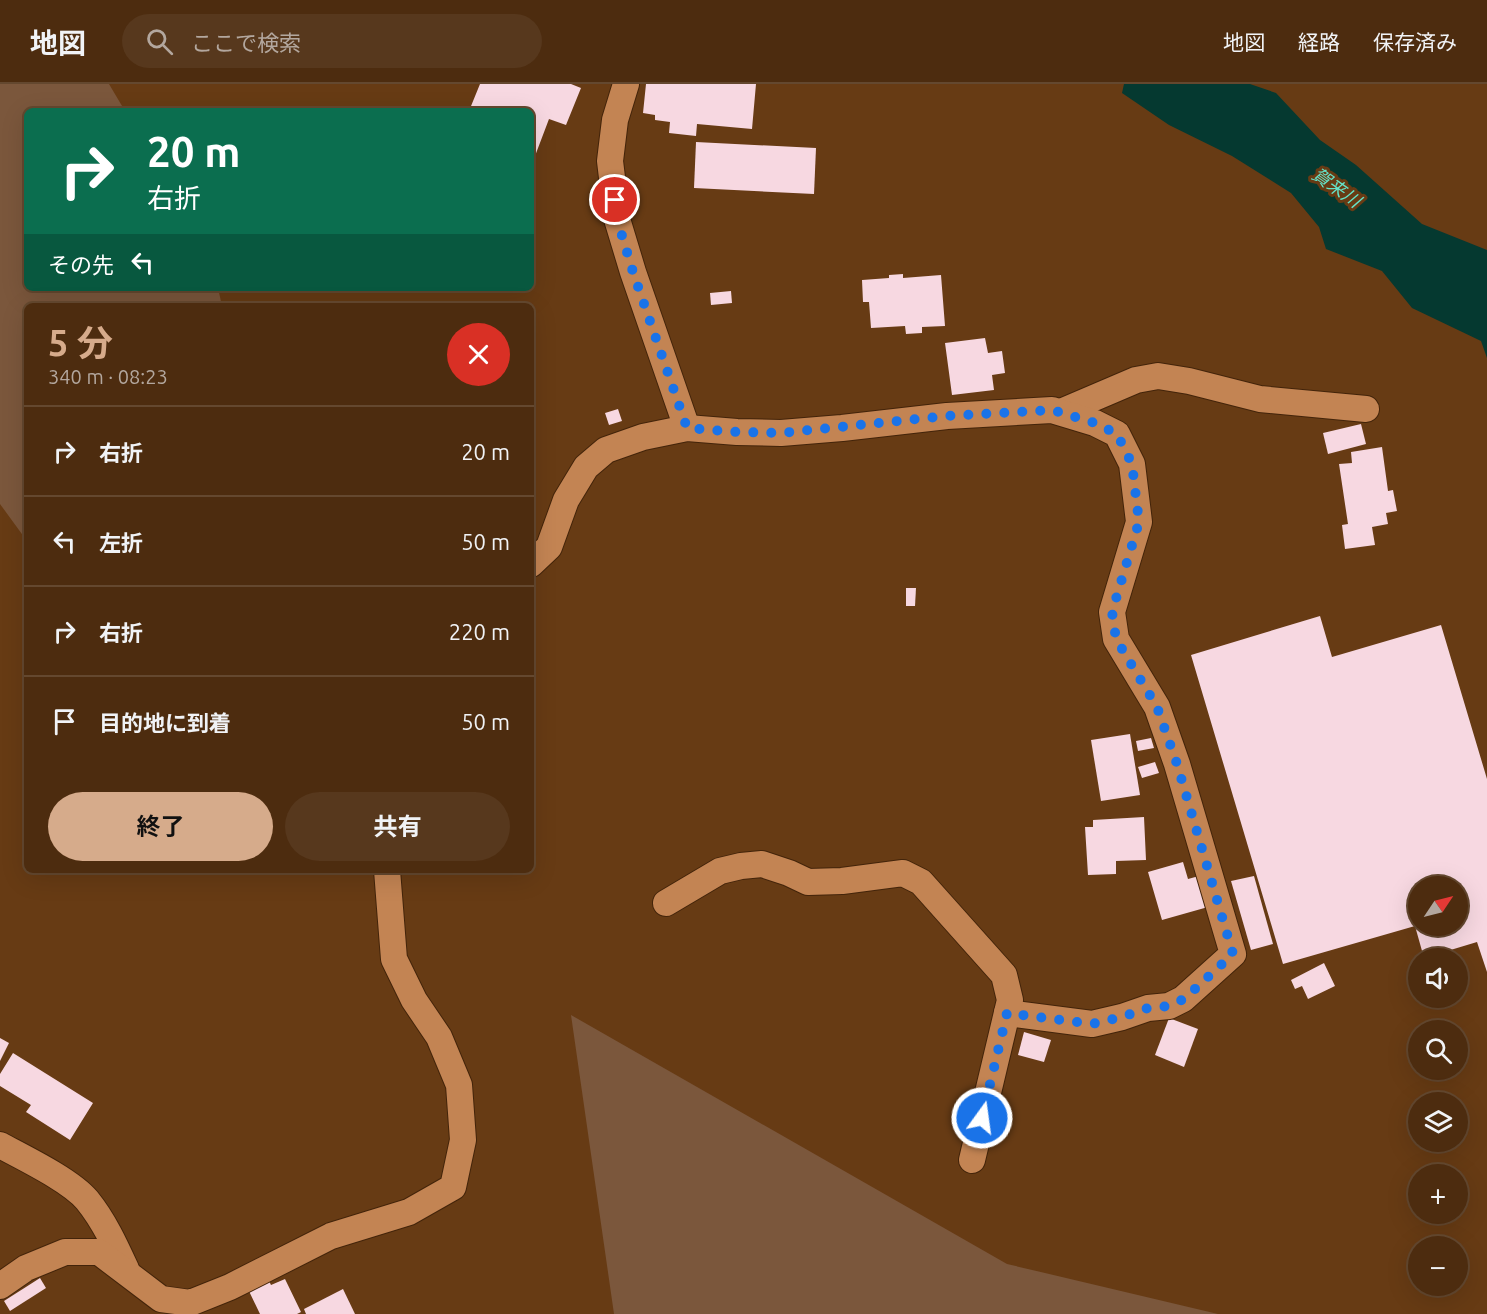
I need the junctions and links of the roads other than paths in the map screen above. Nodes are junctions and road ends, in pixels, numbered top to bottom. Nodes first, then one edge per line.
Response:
1 (626, 84) edge
2 (1366, 409) dead end
3 (1061, 412) junction
4 (687, 428) junction
5 (534, 561) edge
6 (387, 873) edge
7 (666, 903) dead end
8 (1007, 1013) junction
9 (0, 1145) edge
10 (972, 1160) dead end
11 (128, 1272) junction
12 (0, 1286) edge

1 - 4 street
2 - 3 street
3 - 4 street
3 - 8 street
4 - 5 street
6 - 11 street
7 - 8 street
8 - 10 street
9 - 11 street
11 - 12 street

